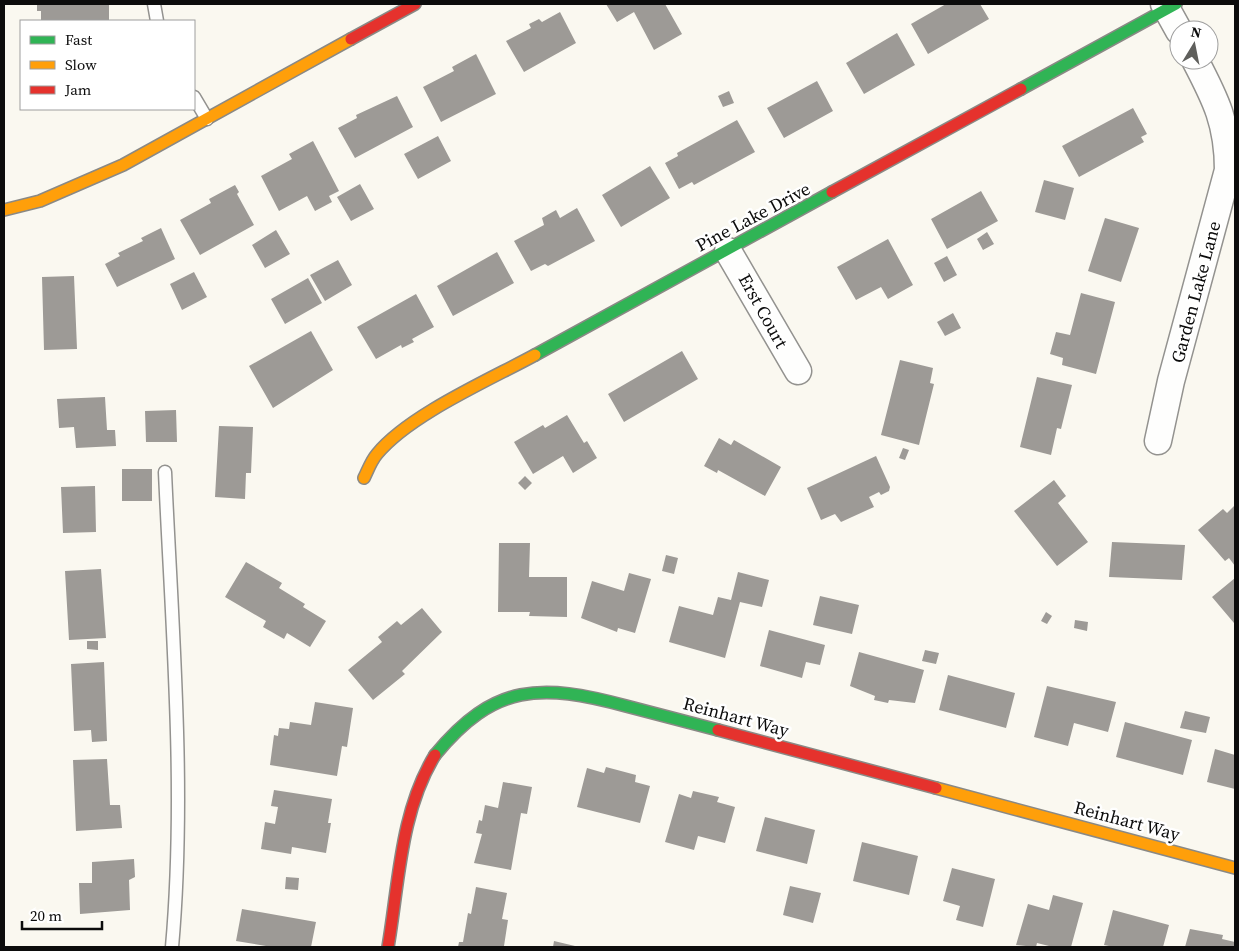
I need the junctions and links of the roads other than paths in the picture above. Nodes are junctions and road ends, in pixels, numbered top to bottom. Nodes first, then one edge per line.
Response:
1 (154, 4) edge
2 (1169, 5) edge
3 (402, 7) edge
4 (157, 20) edge
5 (1175, 20) edge
6 (1200, 70) edge
7 (195, 100) edge
8 (207, 119) junction
9 (4, 210) edge
10 (728, 251) junction
11 (798, 371) dead end
12 (1158, 441) dead end
13 (165, 472) dead end
14 (364, 478) dead end
15 (1235, 868) edge
16 (172, 947) edge
17 (388, 947) edge

1 - 4 lane
2 - 5 street
2 - 10 street, Pine Lake Drive
3 - 8 street
6 - 12 street, Garden Lake Lane
7 - 8 lane
8 - 9 street
10 - 11 street, Erst Court
10 - 14 street, Pine Lake Drive
13 - 16 lane
15 - 17 street, Reinhart Way

